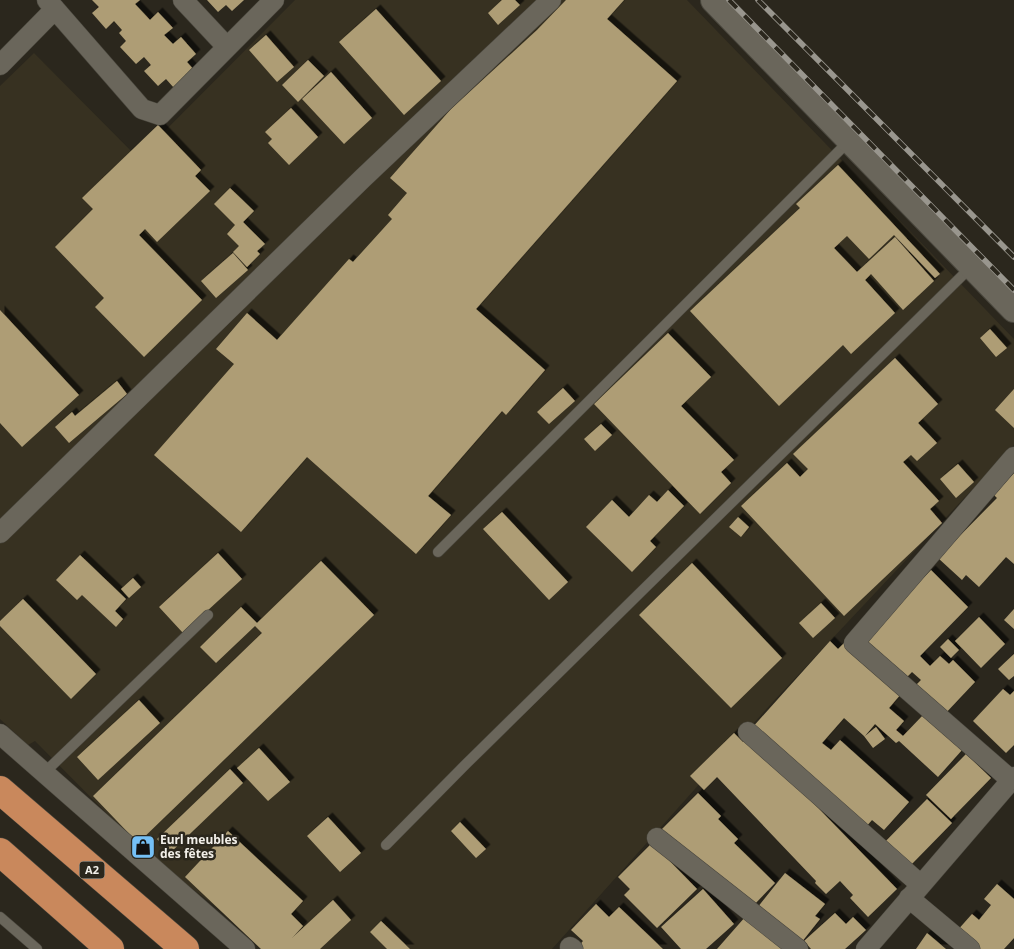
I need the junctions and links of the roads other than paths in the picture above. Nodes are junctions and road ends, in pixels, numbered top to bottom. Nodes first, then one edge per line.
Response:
1 (183, 0) edge
2 (274, 0) edge
3 (551, 0) edge
4 (714, 0) edge
5 (51, 5) edge
6 (227, 47) junction
7 (0, 65) edge
8 (850, 140) junction
9 (972, 266) junction
10 (1014, 309) edge
11 (1014, 457) edge
12 (0, 534) edge
13 (438, 552) dead end
14 (208, 615) dead end
15 (748, 732) dead end
16 (0, 734) edge
17 (43, 774) junction
18 (1012, 778) edge
19 (0, 790) edge
20 (657, 838) dead end
21 (386, 845) dead end
22 (0, 852) edge
23 (915, 892) junction
24 (0, 917) edge
25 (37, 949) edge
26 (110, 949) edge
27 (185, 949) edge
28 (245, 949) edge
29 (798, 949) edge
30 (866, 949) edge
31 (970, 949) edge

1 - 6 street
2 - 6 street
3 - 12 street
4 - 8 street
5 - 6 street
5 - 7 street
8 - 9 street
8 - 13 lane
9 - 10 street
9 - 21 lane
11 - 18 street
14 - 17 lane
15 - 23 street
16 - 17 street
17 - 28 street
18 - 23 street
19 - 27 highway, A2
20 - 29 street
22 - 26 highway
23 - 30 street
23 - 31 street
24 - 25 lane

